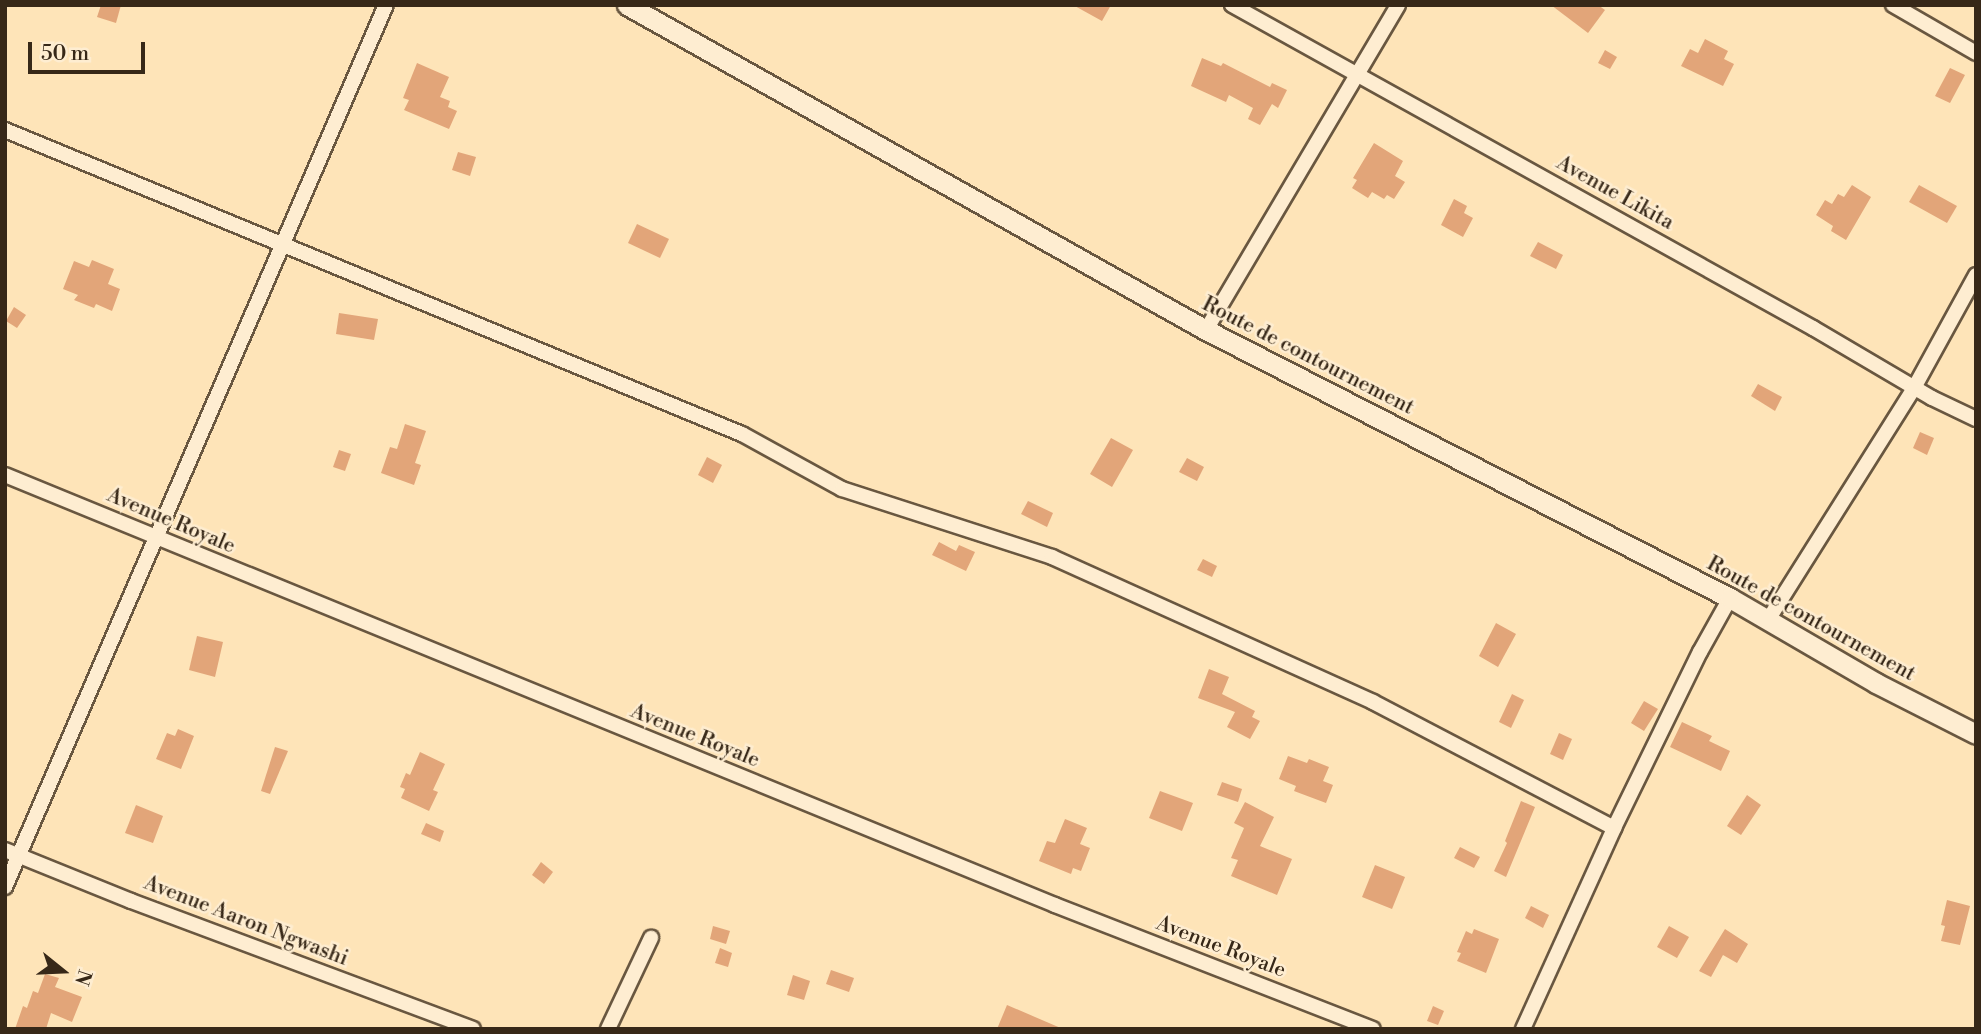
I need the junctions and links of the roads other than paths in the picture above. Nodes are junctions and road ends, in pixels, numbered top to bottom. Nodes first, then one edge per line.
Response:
1 (386, 5) edge
2 (627, 5) edge
3 (1232, 5) edge
4 (1398, 5) edge
5 (1893, 5) edge
6 (1976, 53) edge
7 (1357, 75) junction
8 (5, 130) edge
9 (284, 243) junction
10 (1976, 275) edge
11 (1206, 330) junction
12 (1914, 387) junction
13 (1976, 419) edge
14 (5, 475) edge
15 (156, 536) junction
16 (1730, 598) junction
17 (1768, 620) junction
18 (1976, 734) edge
19 (1614, 828) junction
20 (12, 853) edge
21 (5, 887) edge
22 (651, 939) dead end
23 (473, 1029) edge
24 (608, 1029) edge
25 (1373, 1029) edge
26 (1523, 1029) edge

1 - 9 street
2 - 11 street, Route de contournement
3 - 7 street, Avenue Likita
4 - 7 street
5 - 6 street
7 - 11 street
7 - 12 street, Avenue Likita
8 - 9 street
9 - 15 street
9 - 19 street
10 - 12 street
11 - 16 street, Route de contournement
12 - 13 street, Avenue Likita
12 - 17 street
14 - 15 street, Avenue Royale
15 - 20 street
15 - 25 street, Avenue Royale
16 - 17 street, Route de contournement
16 - 19 street
17 - 18 street, Route de contournement
19 - 26 street
20 - 21 street
20 - 23 street, Avenue Aaron Ngwashi
22 - 24 street

